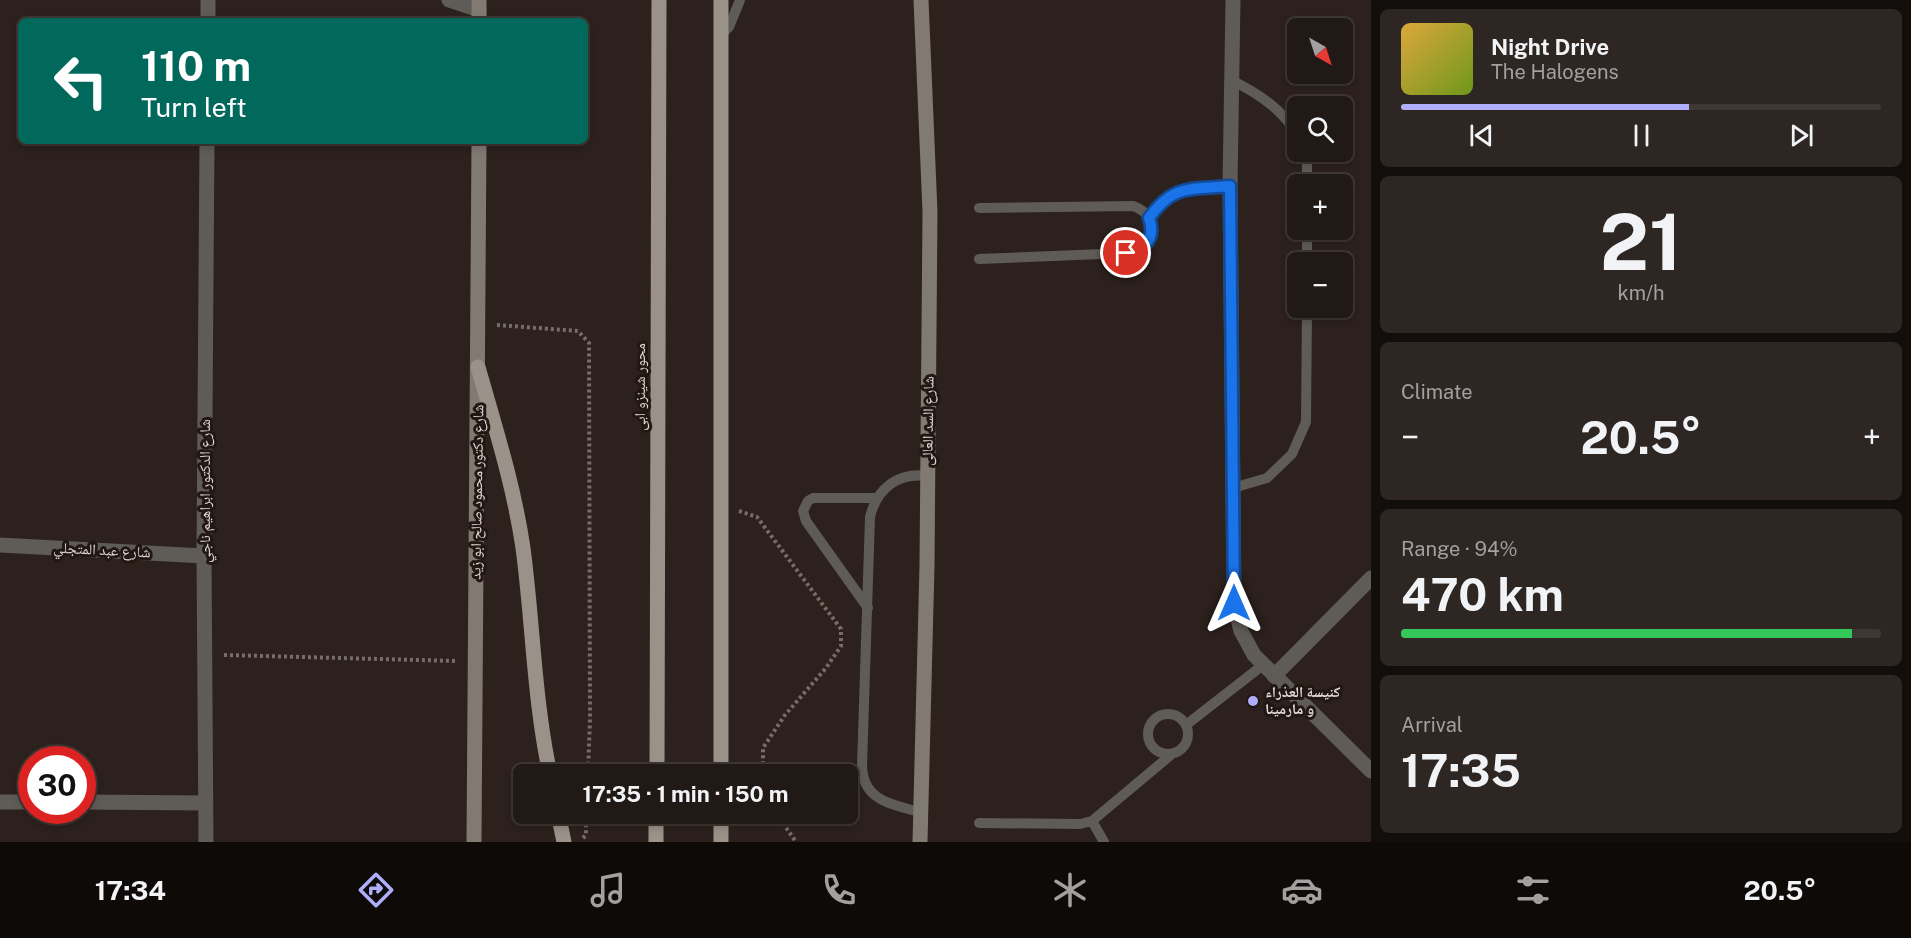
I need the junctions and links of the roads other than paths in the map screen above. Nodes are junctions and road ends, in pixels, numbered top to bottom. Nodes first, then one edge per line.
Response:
1 (208, 0) edge
2 (449, 0) edge
3 (659, 0) edge
4 (721, 0) edge
5 (740, 0) edge
6 (921, 0) edge
7 (1233, 0) edge
8 (479, 10) edge
9 (208, 18) edge
10 (720, 36) junction
11 (1233, 81) junction
12 (1287, 122) edge
13 (207, 144) edge
14 (479, 144) edge
15 (1230, 186) junction
16 (979, 208) dead end
17 (1149, 218) junction
18 (980, 259) dead end
19 (1306, 318) edge
20 (478, 367) junction
21 (928, 476) junction
22 (1233, 488) junction
23 (877, 498) junction
24 (0, 545) edge
25 (204, 556) junction
26 (1371, 578) edge
27 (868, 608) junction
28 (1268, 671) junction
29 (1186, 725) junction
30 (1172, 754) junction
31 (548, 764) edge
32 (657, 764) edge
33 (721, 764) edge
34 (1371, 771) edge
35 (0, 802) edge
36 (18, 802) edge
37 (96, 802) edge
38 (206, 803) junction
39 (919, 819) junction
40 (1092, 821) junction
41 (979, 823) dead end
42 (560, 824) edge
43 (656, 824) edge
44 (721, 824) edge
45 (206, 842) edge
46 (474, 842) edge
47 (564, 842) edge
48 (656, 842) edge
49 (721, 842) edge
50 (913, 842) edge
51 (920, 842) edge
52 (1104, 842) edge

1 - 9 street
2 - 8 street
3 - 32 main road, محور شينزو ابى
4 - 10 main road
5 - 10 lane
6 - 21 street, شارع السد العالى
7 - 11 street
10 - 33 main road
11 - 12 lane
11 - 15 street
13 - 25 street, شارع الدكتور ابراهيم ناجي
14 - 20 street, شارع دكتور محمود صالح ابو زيد
15 - 17 lane
15 - 22 street
16 - 17 lane
17 - 18 lane
19 - 22 lane
20 - 31 main road
20 - 46 street, شارع دكتور محمود صالح ابو زيد
21 - 23 lane
21 - 39 street, شارع السد العالى
22 - 28 street
23 - 27 lane
23 - 27 lane
24 - 25 street, شارع عبد المتجلي
25 - 38 street, شارع الدكتور ابراهيم ناجي
26 - 28 street
27 - 39 lane
28 - 29 lane
28 - 34 street
29 - 30 lane
29 - 30 lane
30 - 40 lane
35 - 36 street
37 - 38 street
38 - 45 street, شارع الدكتور ابراهيم ناجي
39 - 50 street
39 - 51 street, شارع السد العالى
40 - 41 lane
40 - 52 lane
42 - 47 main road
43 - 48 main road
44 - 49 main road

